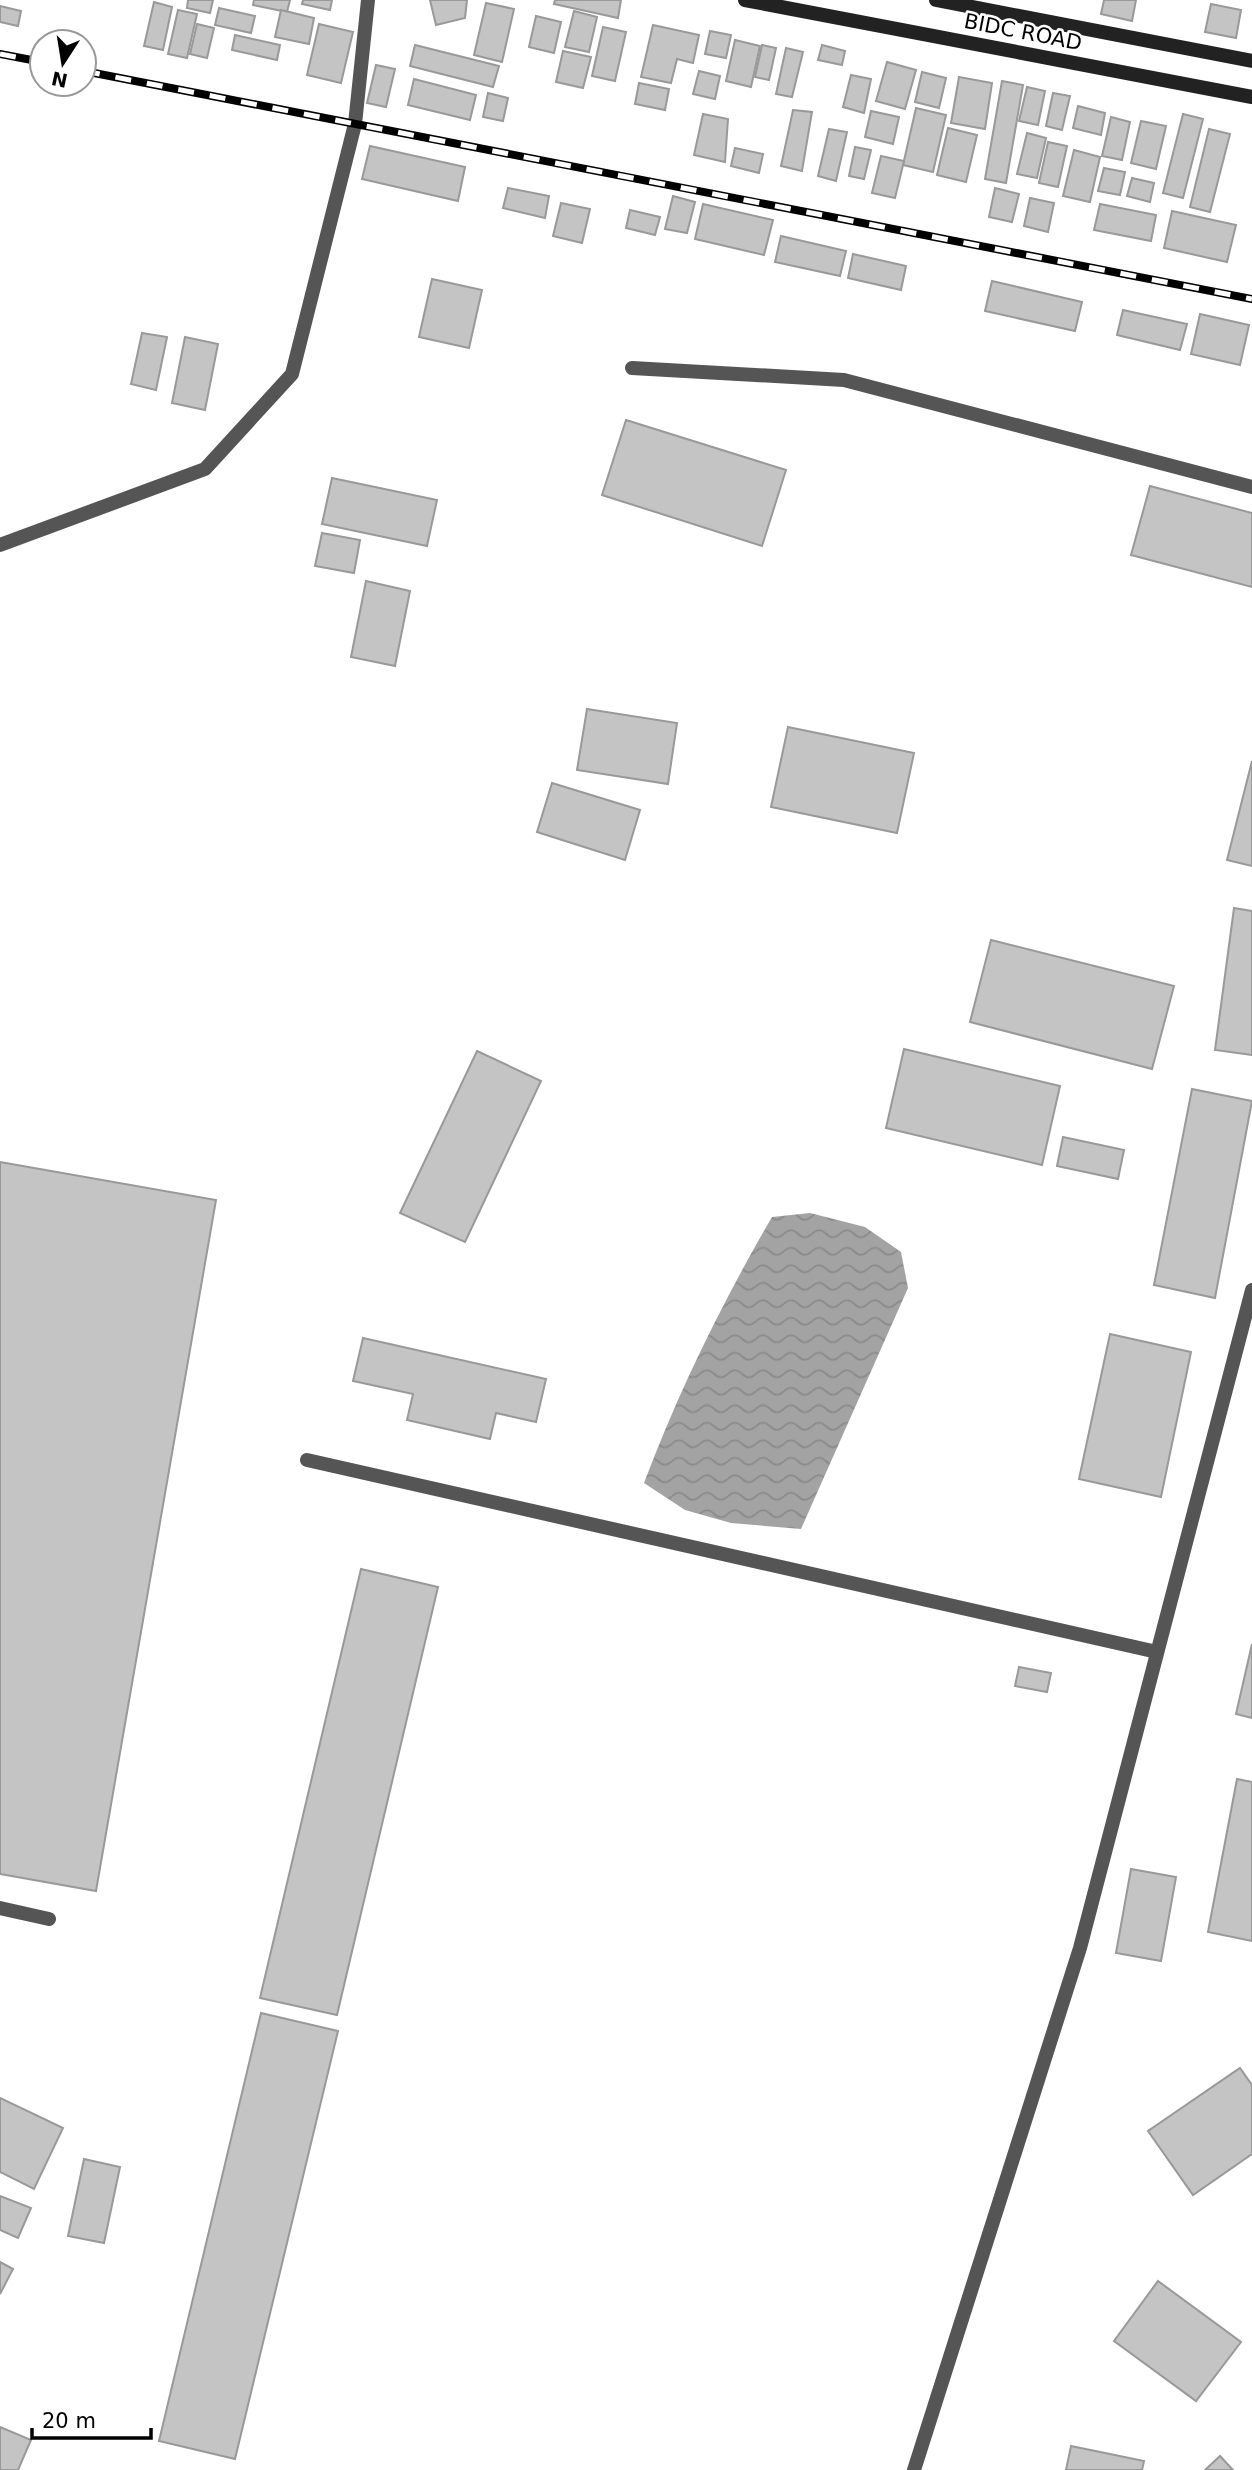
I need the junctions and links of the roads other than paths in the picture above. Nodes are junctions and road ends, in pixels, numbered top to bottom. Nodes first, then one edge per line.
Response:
1 (368, 0) edge
2 (745, 0) edge
3 (936, 0) edge
4 (1252, 61) edge
5 (1252, 97) edge
6 (632, 368) dead end
7 (1252, 487) edge
8 (0, 545) edge
9 (1252, 1290) edge
10 (307, 1460) dead end
11 (1157, 1652) junction
12 (0, 1908) edge
13 (49, 1919) dead end
14 (914, 2470) edge

1 - 8 street
2 - 5 main road, BIDC ROAD
3 - 4 main road, BIDC ROAD
6 - 7 street
9 - 11 street
10 - 11 street
11 - 14 street
12 - 13 street

